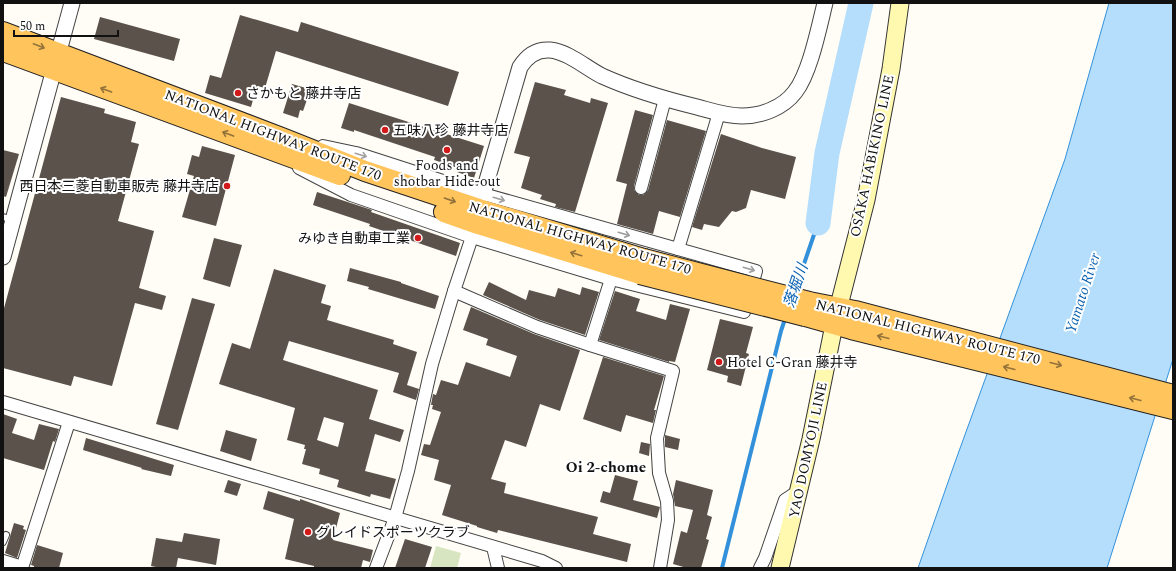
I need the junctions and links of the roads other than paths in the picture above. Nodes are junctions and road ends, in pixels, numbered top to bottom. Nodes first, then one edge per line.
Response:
1 (72, 3) edge
2 (825, 3) edge
3 (900, 3) edge
4 (3, 32) edge
5 (3, 51) edge
6 (56, 62) junction
7 (665, 99) junction
8 (719, 113) junction
9 (282, 138) junction
10 (247, 141) junction
11 (641, 188) dead end
12 (483, 194) junction
13 (8, 219) edge
14 (472, 236) junction
15 (678, 249) junction
16 (3, 257) edge
17 (642, 266) junction
18 (611, 279) junction
19 (454, 291) junction
20 (844, 318) junction
21 (590, 345) junction
22 (1173, 395) edge
23 (3, 402) edge
24 (1173, 409) edge
25 (69, 422) junction
26 (800, 490) junction
27 (395, 518) junction
28 (6, 535) dead end
29 (3, 542) edge
30 (493, 546) junction
31 (3, 561) edge
32 (19, 567) edge
33 (376, 568) edge
34 (498, 568) edge
35 (556, 568) edge
36 (660, 568) edge
37 (760, 568) edge
38 (780, 568) edge

1 - 6 street
2 - 8 street
3 - 20 main road, OSAKA HABIKINO LINE
4 -> 6 highway, NATIONAL HIGHWAY ROUTE 170
5 - 6 highway, NATIONAL HIGHWAY ROUTE 170
6 - 9 highway, NATIONAL HIGHWAY ROUTE 170
10 -> 6 highway, NATIONAL HIGHWAY ROUTE 170
6 - 13 street
7 - 8 street
7 - 11 street
7 - 12 street
8 - 15 street
9 -> 12 street
9 -> 17 highway, NATIONAL HIGHWAY ROUTE 170
10 - 14 street
17 -> 10 highway, NATIONAL HIGHWAY ROUTE 170
12 -> 15 street
13 - 16 street
14 - 18 street
14 - 19 street
15 -> 18 street
17 - 20 highway, NATIONAL HIGHWAY ROUTE 170, bridge
18 - 21 street
19 - 21 street
19 - 27 street
20 -> 22 highway, NATIONAL HIGHWAY ROUTE 170
24 -> 20 highway, NATIONAL HIGHWAY ROUTE 170
20 - 26 main road, YAO DOMYOJI LINE
21 - 36 street
23 - 25 street
25 - 27 street
25 - 32 street
26 - 37 street
26 - 38 main road, YAO DOMYOJI LINE
27 - 30 street
27 - 33 street
28 - 29 lane
30 - 34 street
30 - 35 street
31 - 32 street

